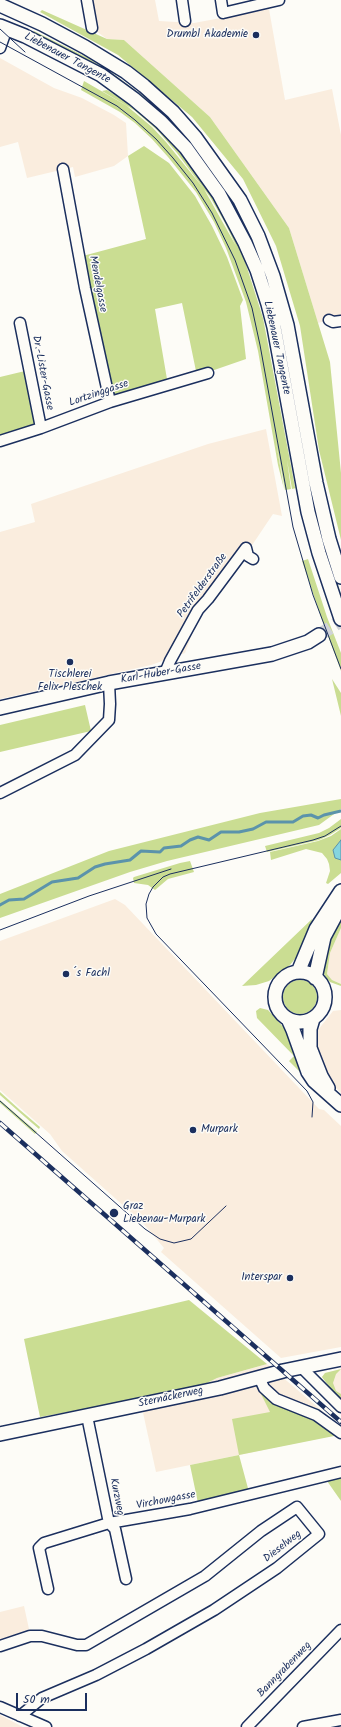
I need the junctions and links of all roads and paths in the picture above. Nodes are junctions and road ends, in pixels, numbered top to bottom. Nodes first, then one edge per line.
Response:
1 (87, 0) edge
2 (182, 0) edge
3 (220, 0) edge
4 (279, 0) edge
5 (0, 5) edge
6 (15, 12) junction
7 (185, 21) dead end
8 (92, 28) dead end
9 (2, 29) edge
10 (0, 48) edge
11 (63, 169) dead end
12 (329, 320) dead end
13 (341, 321) edge
14 (20, 323) dead end
15 (208, 373) dead end
16 (110, 402) junction
17 (41, 428) junction
18 (0, 441) edge
19 (253, 559) dead end
20 (341, 577) edge
21 (339, 615) edge
22 (319, 635) tunnel mouth
23 (165, 673) junction
24 (109, 683) junction
25 (0, 708) edge
26 (0, 793) edge
27 (341, 891) edge
28 (341, 906) edge
29 (298, 972) junction
30 (315, 978) junction
31 (313, 1018) junction
32 (288, 1019) junction
33 (338, 1102) edge
34 (341, 1359) edge
35 (302, 1367) junction
36 (260, 1379) junction
37 (341, 1407) edge
38 (87, 1416) junction
39 (0, 1434) edge
40 (341, 1434) edge
41 (341, 1472) edge
42 (109, 1524) junction
43 (126, 1579) dead end
44 (48, 1589) dead end
45 (341, 1630) edge
46 (0, 1646) edge
47 (0, 1707) edge
48 (20, 1716) junction
49 (341, 1720) edge
50 (46, 1727) edge
51 (247, 1727) edge
52 (303, 1727) edge

1 - 8 street
2 - 7 street
3 - 4 street
5 - 6 main road, Liebenauer Tangente
6 - 9 main road
6 - 20 main road, Liebenauer Tangente
9 - 10 street
9 - 21 main road, Liebenauer Tangente
11 - 16 street, Mendelgasse
12 - 13 street
14 - 17 street, Dr.-Lister-Gasse
15 - 16 street, Lortzinggasse
16 - 17 street, Lortzinggasse
17 - 18 street, Lortzinggasse
19 - 23 street, Petrifelderstraße
22 - 23 main road, Karl-Huber-Gasse
23 - 24 main road, Karl-Huber-Gasse
24 - 25 main road, Karl-Huber-Gasse
24 - 26 street
27 - 29 main road
28 - 30 main road
29 - 30 main road
29 - 32 main road
30 - 31 main road
31 - 32 main road
31 - 33 main road
32 - 33 main road
34 - 35 main road, Sternäckerweg
35 - 36 main road, Sternäckerweg
35 - 37 street
36 - 38 main road, Sternäckerweg
36 - 40 street
38 - 39 main road, Sternäckerweg
38 - 42 street, Kurzweg
41 - 42 street, Virchowgasse
42 - 43 street, Kurzweg
42 - 44 street, Virchowgasse
45 - 51 street, Banngrabenweg
46 - 48 street, Dieselweg
47 - 48 street
48 - 50 street
49 - 52 street

